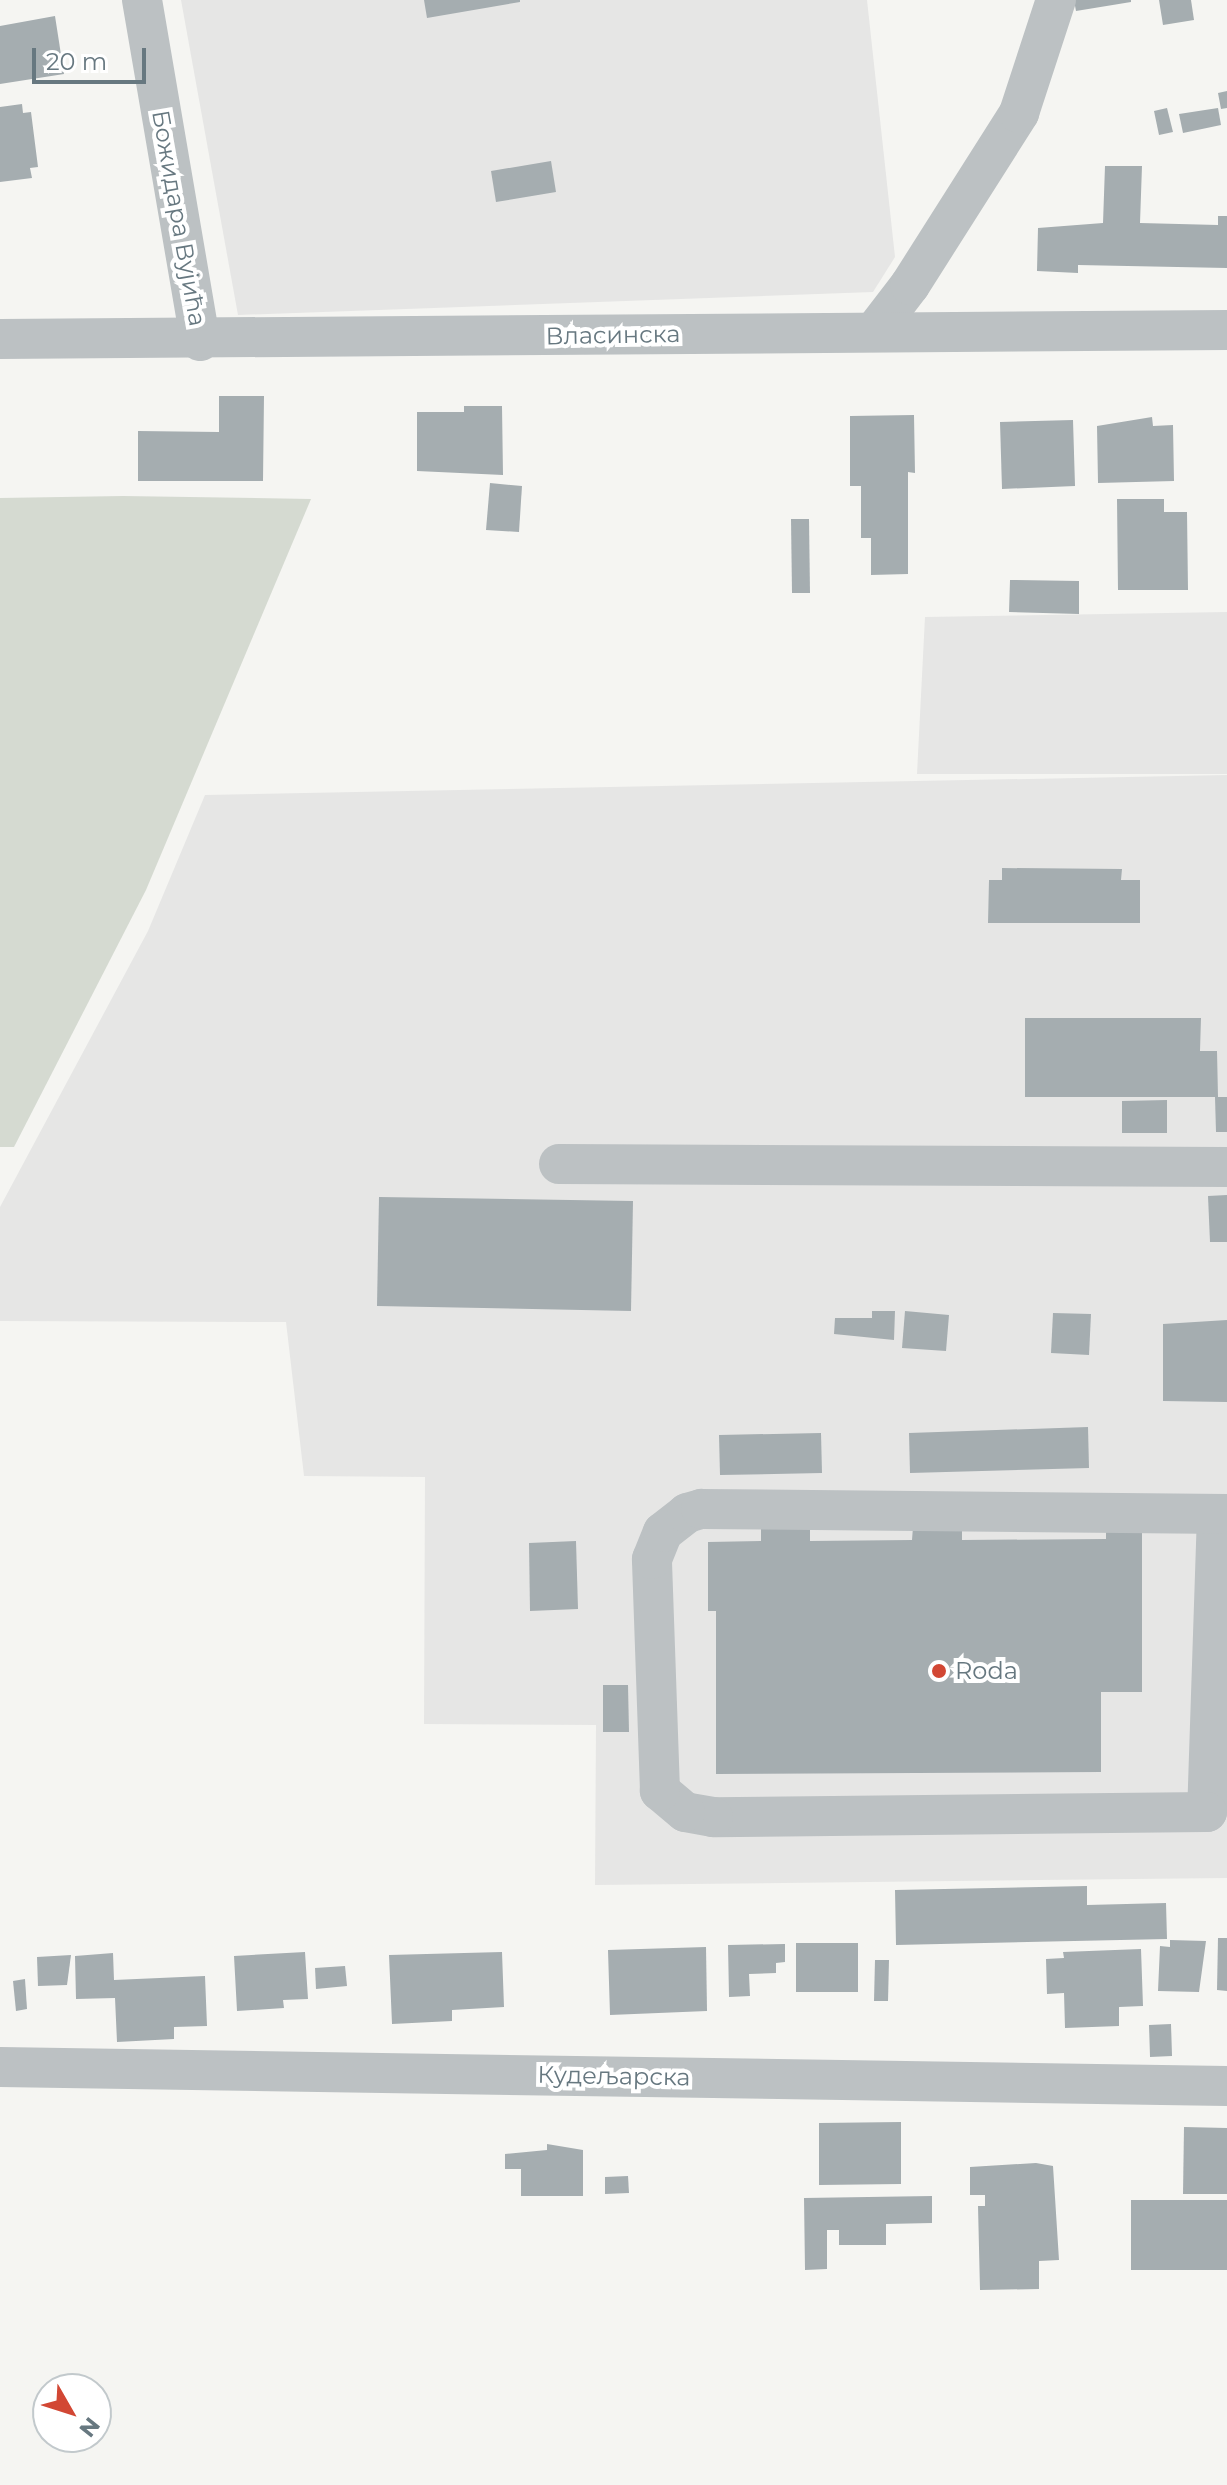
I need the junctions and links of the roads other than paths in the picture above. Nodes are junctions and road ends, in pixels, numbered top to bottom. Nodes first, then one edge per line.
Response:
1 (142, 0) edge
2 (1056, 0) edge
3 (1227, 330) edge
4 (874, 332) junction
5 (0, 339) edge
6 (200, 341) junction
7 (559, 1164) dead end
8 (1227, 1167) edge
9 (1222, 1514) edge
10 (0, 2067) edge
11 (1227, 2086) edge

1 - 6 street, Божидара Вујића
2 - 4 street
3 - 4 street, Власинска
4 - 6 street, Власинска
5 - 6 street, Власинска
7 - 8 street
9 - 9 street
10 - 11 street, Кудељарска

